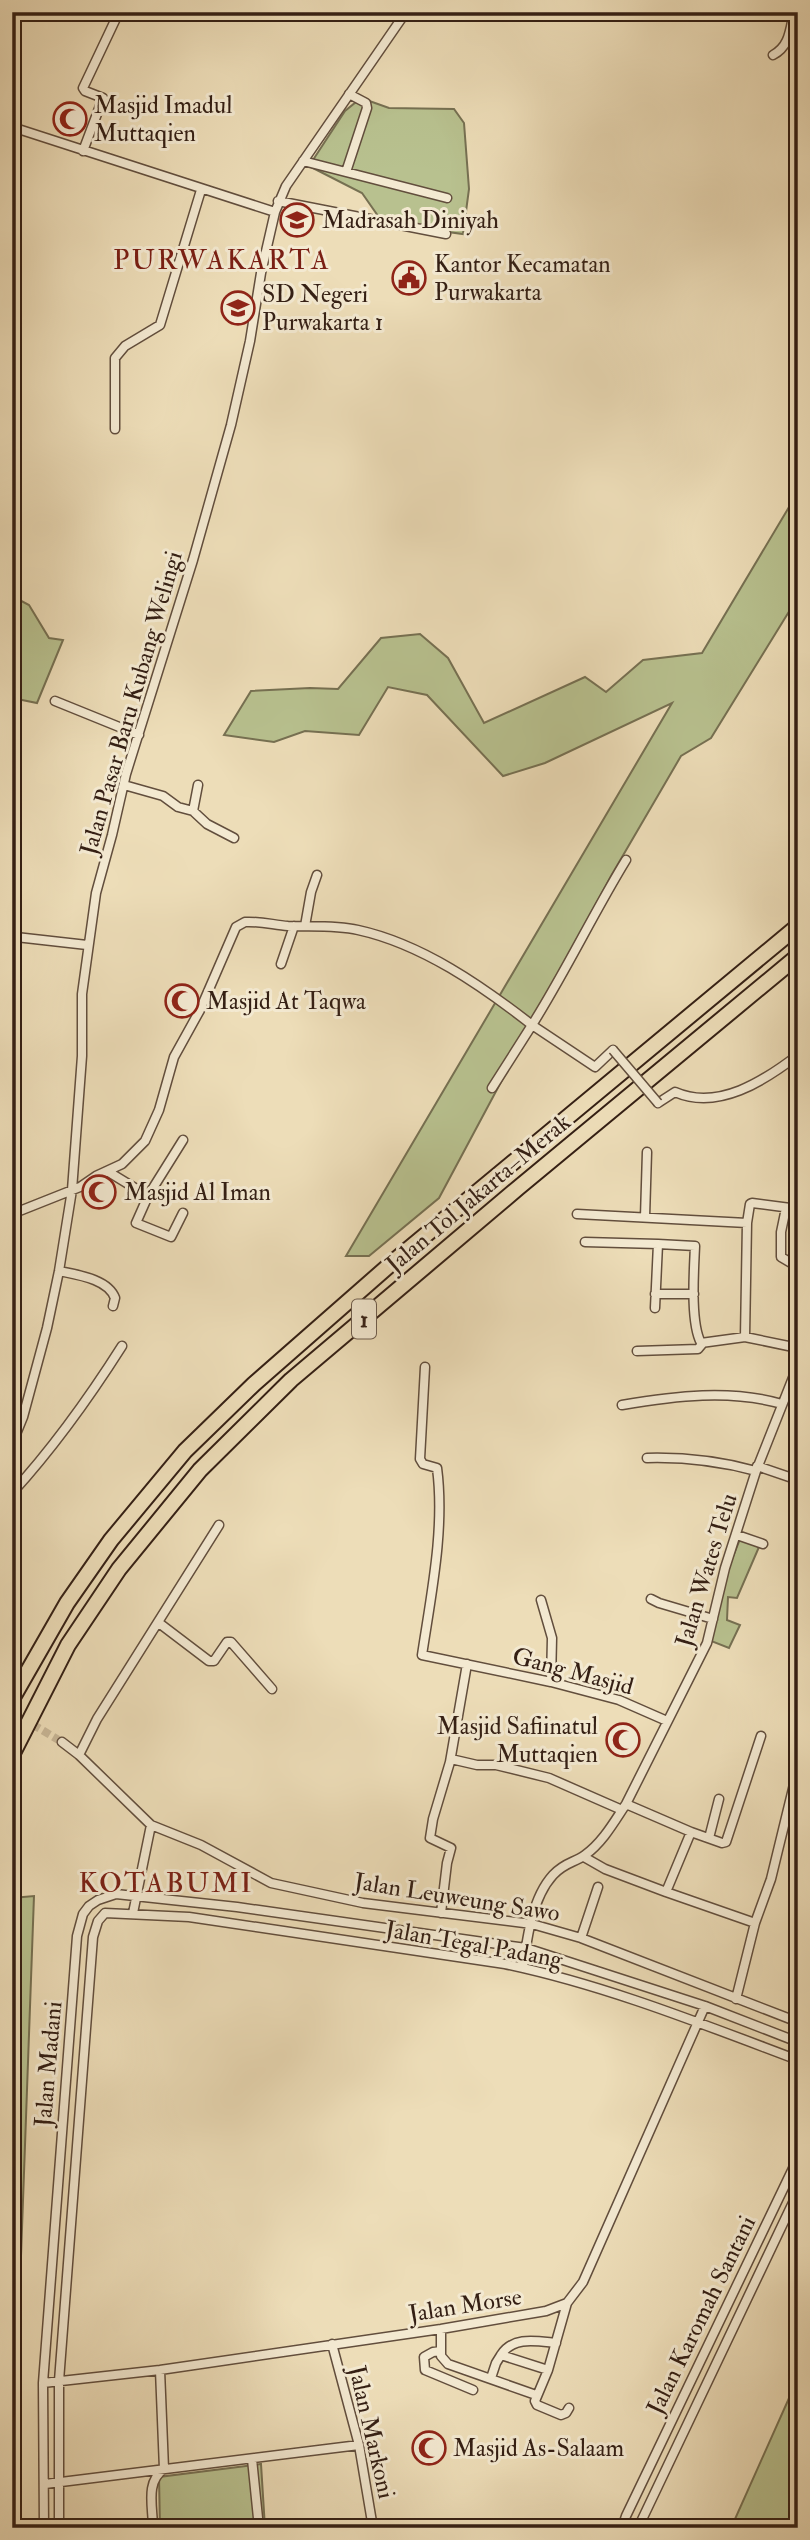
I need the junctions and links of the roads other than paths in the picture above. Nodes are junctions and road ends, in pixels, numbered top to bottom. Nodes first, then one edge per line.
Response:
1 (119, 12) edge
2 (406, 12) edge
3 (794, 12) edge
4 (773, 55) dead end
5 (349, 94) junction
6 (12, 127) edge
7 (83, 150) junction
8 (303, 161) junction
9 (346, 172) junction
10 (201, 190) junction
11 (447, 198) dead end
12 (278, 201) junction
13 (275, 212) junction
14 (446, 234) dead end
15 (115, 429) dead end
16 (55, 701) dead end
17 (139, 735) junction
18 (124, 785) junction
19 (198, 785) dead end
20 (193, 811) junction
21 (234, 838) dead end
22 (625, 860) dead end
23 (317, 875) dead end
24 (293, 926) junction
25 (305, 926) junction
26 (798, 926) edge
27 (16, 937) dead end
28 (87, 945) junction
29 (798, 956) edge
30 (281, 964) dead end
31 (533, 1025) junction
32 (798, 1055) edge
33 (492, 1088) dead end
34 (183, 1140) dead end
35 (647, 1152) dead end
36 (107, 1171) junction
37 (72, 1190) junction
38 (148, 1196) junction
39 (786, 1209) junction
40 (798, 1209) edge
41 (183, 1213) dead end
42 (12, 1214) edge
43 (577, 1214) dead end
44 (645, 1217) junction
45 (747, 1223) junction
46 (585, 1242) dead end
47 (658, 1244) junction
48 (798, 1266) edge
49 (59, 1271) junction
50 (655, 1294) junction
51 (694, 1294) junction
52 (113, 1306) dead end
53 (655, 1308) dead end
54 (745, 1337) junction
55 (703, 1343) junction
56 (122, 1346) dead end
57 (798, 1348) edge
58 (637, 1352) dead end
59 (798, 1365) edge
60 (425, 1367) dead end
61 (782, 1404) junction
62 (622, 1405) dead end
63 (12, 1412) edge
64 (23, 1417) junction
65 (12, 1444) edge
66 (647, 1458) dead end
67 (756, 1469) junction
68 (798, 1480) edge
69 (12, 1493) edge
70 (219, 1525) dead end
71 (737, 1535) junction
72 (763, 1544) dead end
73 (651, 1599) dead end
74 (541, 1600) dead end
75 (713, 1619) junction
76 (159, 1623) junction
77 (467, 1664) junction
78 (551, 1682) junction
79 (272, 1689) dead end
80 (12, 1699) edge
81 (667, 1721) junction
82 (761, 1736) dead end
83 (62, 1742) tunnel mouth
84 (12, 1755) edge
85 (79, 1755) junction
86 (450, 1760) junction
87 (798, 1768) edge
88 (719, 1799) dead end
89 (624, 1807) junction
90 (151, 1825) junction
91 (691, 1832) junction
92 (709, 1838) junction
93 (584, 1857) junction
94 (598, 1887) dead end
95 (666, 1892) junction
96 (135, 1895) junction
97 (98, 1900) junction
98 (191, 1901) junction
99 (105, 1913) junction
100 (133, 1913) junction
101 (441, 1913) junction
102 (189, 1917) junction
103 (755, 1923) junction
104 (532, 1924) junction
105 (581, 1938) junction
106 (526, 1948) junction
107 (523, 1968) junction
108 (736, 1999) junction
109 (705, 2006) junction
110 (696, 2022) junction
111 (798, 2022) edge
112 (798, 2042) edge
113 (798, 2060) edge
114 (798, 2158) edge
115 (798, 2192) edge
116 (754, 2248) junction
117 (767, 2255) junction
118 (567, 2303) junction
119 (441, 2329) junction
120 (556, 2343) junction
121 (332, 2344) junction
122 (441, 2351) junction
123 (501, 2355) junction
124 (159, 2370) junction
125 (548, 2370) junction
126 (491, 2378) junction
127 (59, 2381) junction
128 (43, 2383) junction
129 (473, 2390) dead end
130 (536, 2395) junction
131 (569, 2408) dead end
132 (674, 2415) junction
133 (687, 2421) junction
134 (359, 2445) junction
135 (252, 2459) junction
136 (164, 2469) junction
137 (45, 2484) junction
138 (60, 2484) junction
139 (44, 2528) edge
140 (59, 2528) edge
141 (153, 2528) edge
142 (259, 2528) edge
143 (373, 2528) edge
144 (622, 2528) edge
145 (638, 2528) edge

1 - 7 street
2 - 5 street, Jalan Pasar Baru Kubang Welingi
3 - 4 street
5 - 8 street, Jalan Pasar Baru Kubang Welingi
5 - 9 street
6 - 7 street
7 - 10 street
8 - 9 street
8 - 12 street, Jalan Pasar Baru Kubang Welingi
9 - 11 street
10 - 13 street
10 - 15 street
12 - 13 street, Jalan Pasar Baru Kubang Welingi
12 - 14 street
13 - 17 street, Jalan Pasar Baru Kubang Welingi
16 - 17 street
17 - 18 street, Jalan Pasar Baru Kubang Welingi
18 - 20 street
18 - 28 street, Jalan Pasar Baru Kubang Welingi
19 - 20 street
20 - 21 street
22 - 31 street
23 - 25 street
24 - 25 street
24 - 30 street
24 - 36 street
25 - 31 street
26 - 80 highway, Jalan Tol Jakarta–Merak / 1
27 - 28 street
28 - 37 street, Jalan Pasar Baru Kubang Welingi
29 - 84 highway, Jalan Tol Jakarta–Merak / 1
31 - 32 street, bridge
31 - 33 street
34 - 38 street
35 - 44 street
36 - 37 street
36 - 38 street
37 - 42 street
37 - 49 street, Jalan Pasar Baru Kubang Welingi
38 - 41 street
39 - 40 street
39 - 45 street
39 - 48 street
43 - 44 street
44 - 45 street
45 - 54 street
46 - 47 street
47 - 50 street
47 - 51 street
49 - 52 street
49 - 64 street, Jalan Pasar Baru Kubang Welingi
50 - 51 street
50 - 53 street
51 - 55 street
54 - 55 street
54 - 57 street
55 - 58 street
56 - 69 street
59 - 61 street, Jalan Wates Telu
60 - 77 street, Gang Masjid
61 - 62 street
61 - 67 street, Jalan Wates Telu
63 - 64 street
64 - 65 street, Jalan Pasar Baru Kubang Welingi
66 - 67 street
67 - 68 street
67 - 71 street, Jalan Wates Telu
70 - 76 street
71 - 72 street
71 - 75 street, Jalan Wates Telu
73 - 75 street
74 - 78 street
75 - 81 street, Jalan Wates Telu
76 - 79 street
76 - 85 street
77 - 78 street, Gang Masjid
77 - 86 street
78 - 81 street, Gang Masjid
81 - 89 street, Jalan Wates Telu
82 - 92 street
83 - 85 street
85 - 90 street
86 - 89 street
86 - 101 street
87 - 103 street
88 - 92 street
89 - 91 street
89 - 93 street, Jalan Wates Telu
90 - 96 street
90 - 101 street, Jalan Leuweung Sawo
91 - 92 street
91 - 95 street
93 - 95 street
93 - 104 street, Jalan Wates Telu
94 - 105 street
95 - 103 street
96 - 97 street
96 - 98 street, Jalan Tegal Padang
96 - 100 street
97 - 99 street
97 - 128 street, Jalan Madani
98 - 102 street
98 - 106 street, Jalan Tegal Padang
99 - 100 street
99 - 127 street, Jalan Madani
100 - 102 street, Jalan Tegal Padang
101 - 104 street, Jalan Leuweung Sawo
102 - 107 street, Jalan Tegal Padang
103 - 108 street
104 - 105 street, Jalan Leuweung Sawo
104 - 106 street, Jalan Wates Telu
105 - 108 street, Jalan Leuweung Sawo
106 - 107 street, Jalan Wates Telu
106 - 109 street, Jalan Tegal Padang
107 - 110 street, Jalan Tegal Padang
108 - 111 street, Jalan Leuweung Sawo
109 - 110 street
109 - 112 street, Jalan Tegal Padang
110 - 113 street, Jalan Tegal Padang
110 - 118 street
114 - 116 street, Jalan Karomah Santani
115 - 117 street, Jalan Karomah Santani
116 - 117 street
116 - 132 street, Jalan Karomah Santani
117 - 133 street, Jalan Karomah Santani
118 - 119 street, Jalan Morse
118 - 120 street
119 - 121 street, Jalan Morse
119 - 122 street
120 - 123 street
120 - 125 street
121 - 124 street, Jalan Morse
121 - 134 street, Jalan Markoni
122 - 126 street
122 - 129 street
123 - 125 street
123 - 126 street
124 - 127 street, Jalan Morse
124 - 136 street
125 - 130 street
126 - 130 street
127 - 128 street, Jalan Morse
127 - 138 street, Jalan Madani
128 - 137 street, Jalan Madani
130 - 131 street
132 - 133 street
132 - 144 street, Jalan Karomah Santani
133 - 145 street, Jalan Karomah Santani
134 - 135 street
134 - 143 street, Jalan Markoni
135 - 136 street
135 - 142 street
136 - 138 street
136 - 141 street
137 - 138 street
137 - 139 street, Jalan Madani
138 - 140 street, Jalan Madani

